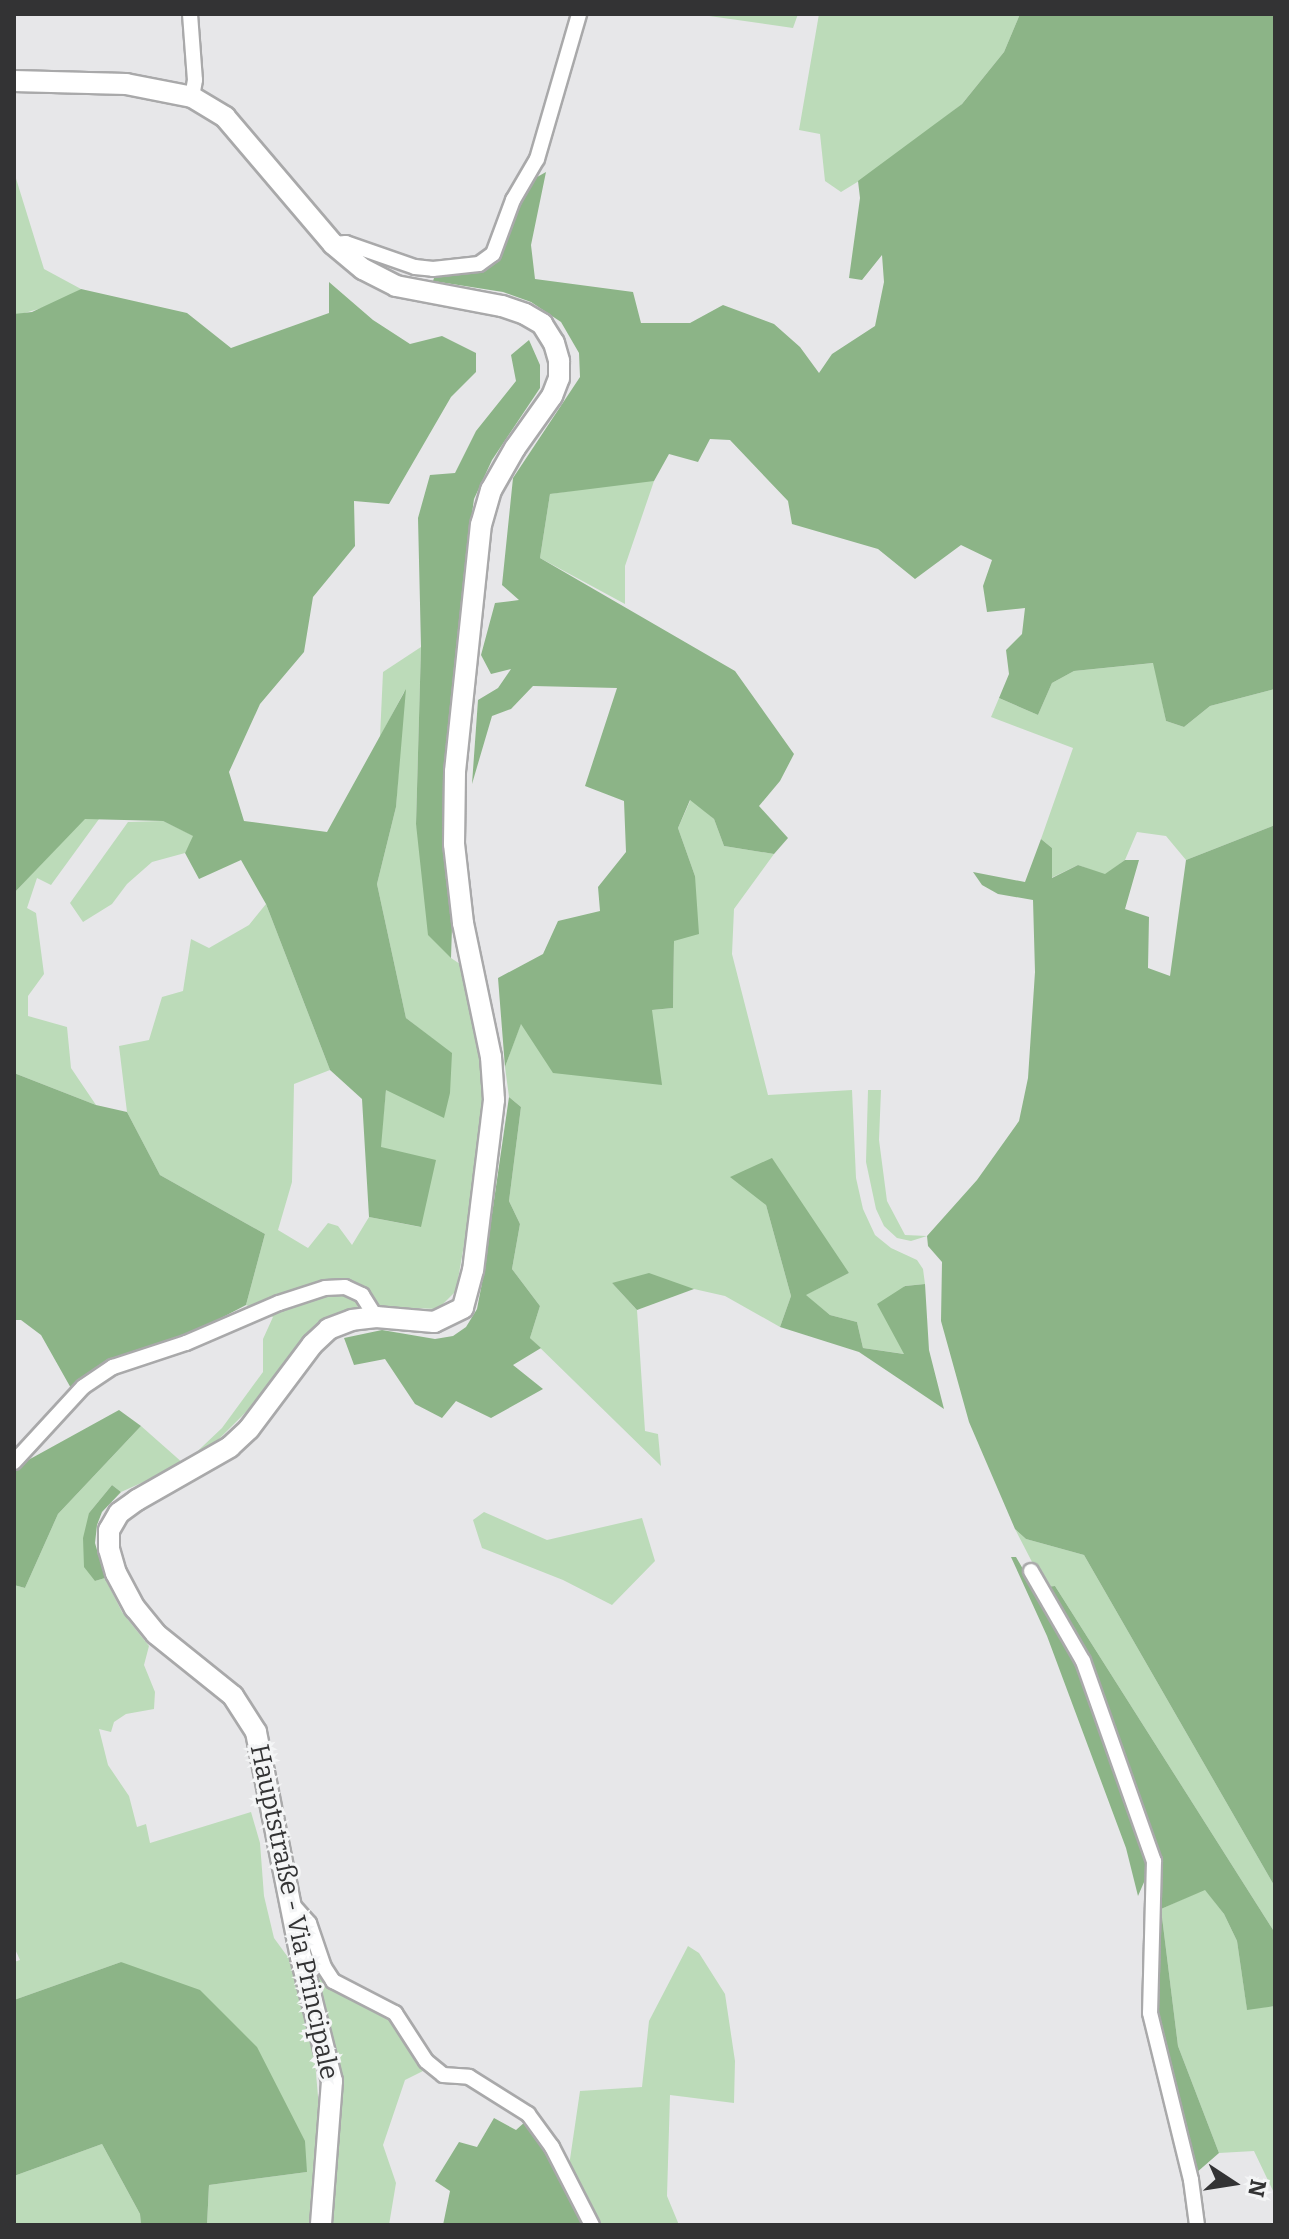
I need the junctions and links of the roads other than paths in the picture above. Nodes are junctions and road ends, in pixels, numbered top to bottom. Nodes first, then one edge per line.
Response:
1 (190, 14) edge
2 (579, 14) edge
3 (14, 81) edge
4 (192, 97) junction
5 (333, 244) junction
6 (376, 1317) junction
7 (14, 1462) edge
8 (1031, 1571) dead end
9 (291, 1903) junction
10 (321, 2225) edge
11 (592, 2225) edge
12 (1197, 2225) edge

1 - 4 street
2 - 5 street
3 - 4 main road
4 - 5 main road
5 - 6 main road, Hauptstraße - Via Principale
6 - 7 street
6 - 9 main road, Hauptstraße - Via Principale
8 - 12 street
9 - 10 main road, Hauptstraße - Via Principale
9 - 11 street

